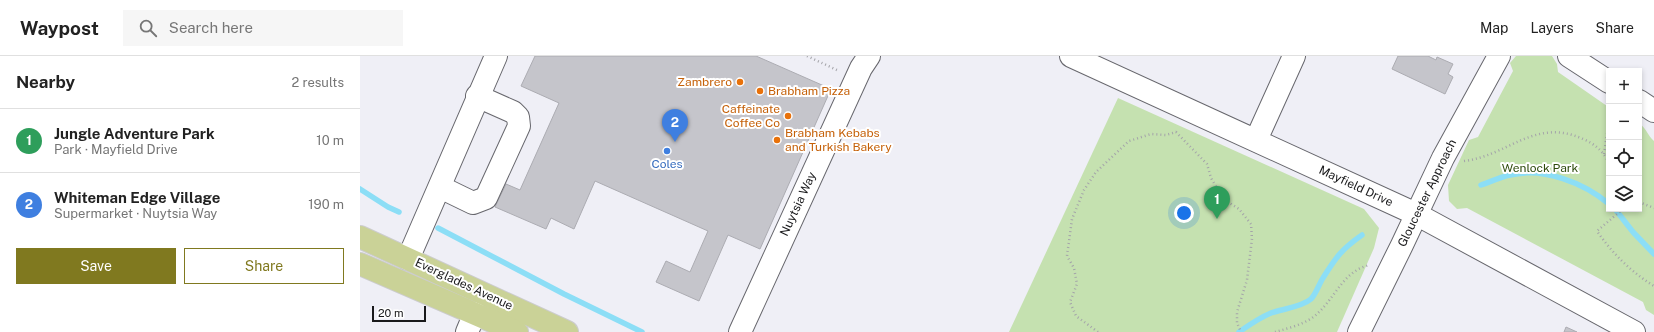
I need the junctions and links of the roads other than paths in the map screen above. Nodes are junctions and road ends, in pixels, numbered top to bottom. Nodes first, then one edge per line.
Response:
1 (496, 56) edge
2 (869, 56) edge
3 (1071, 56) edge
4 (1294, 56) edge
5 (1500, 56) edge
6 (1569, 56) edge
7 (1606, 80) edge
8 (477, 96) junction
9 (1642, 103) edge
10 (1654, 111) edge
11 (1256, 140) junction
12 (440, 187) junction
13 (1416, 214) junction
14 (360, 237) edge
15 (408, 259) junction
16 (360, 264) edge
17 (471, 323) edge
18 (517, 332) edge
19 (567, 332) edge
20 (740, 332) edge
21 (1358, 332) edge
22 (1634, 332) edge

1 - 8 street
2 - 20 street, Nuytsia Way
3 - 11 street, Mayfield Drive
4 - 11 street
5 - 13 street, Gloucester Approach
6 - 7 street
8 - 12 street
8 - 12 street
9 - 10 street
11 - 13 street, Mayfield Drive
12 - 15 street
13 - 21 street, Gloucester Approach
13 - 22 street, Mayfield Drive
14 - 15 main road, Everglades Avenue
15 - 19 main road, Everglades Avenue
16 - 17 main road, Everglades Avenue
17 - 18 main road, Everglades Avenue

